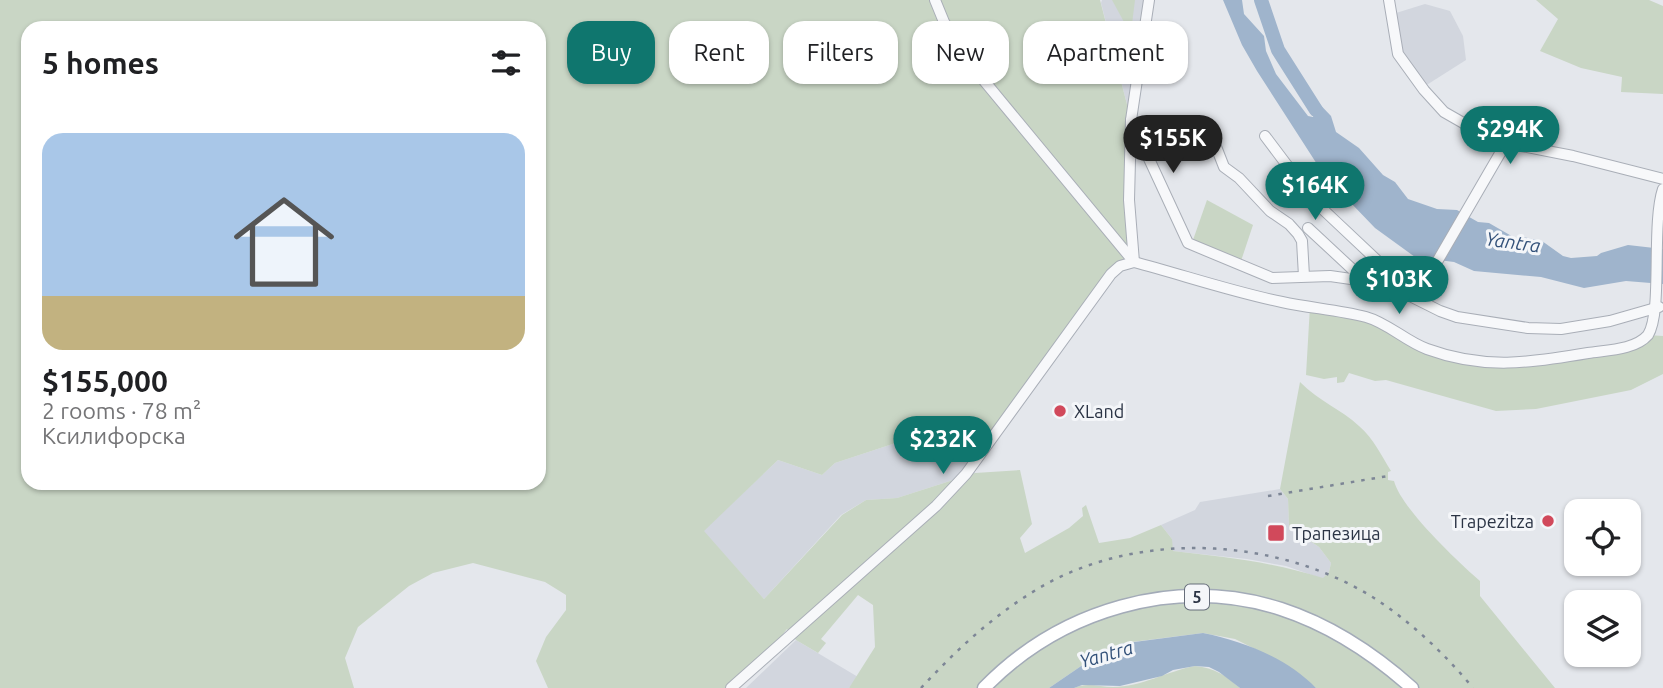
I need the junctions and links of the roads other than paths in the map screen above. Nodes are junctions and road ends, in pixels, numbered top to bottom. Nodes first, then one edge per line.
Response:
1 (936, 0) edge
2 (1149, 0) edge
3 (1389, 0) edge
4 (1130, 120) junction
5 (1265, 136) dead end
6 (1506, 143) junction
7 (1215, 144) dead end
8 (1663, 179) edge
9 (1663, 189) edge
10 (1308, 228) dead end
11 (1134, 262) junction
12 (1304, 276) junction
13 (1365, 281) junction
14 (1394, 288) junction
15 (1416, 298) junction
16 (1659, 304) edge
17 (731, 688) edge
18 (984, 688) edge
19 (1412, 688) edge

1 - 11 street
2 - 4 street
3 - 6 street
4 - 11 street
4 - 12 street
5 - 14 street
6 - 8 street
6 - 15 street
7 - 12 street
9 - 16 street
10 - 13 street
11 - 16 street
11 - 17 street
12 - 13 street
13 - 14 street
14 - 15 street
15 - 16 street
18 - 19 main road, 5

